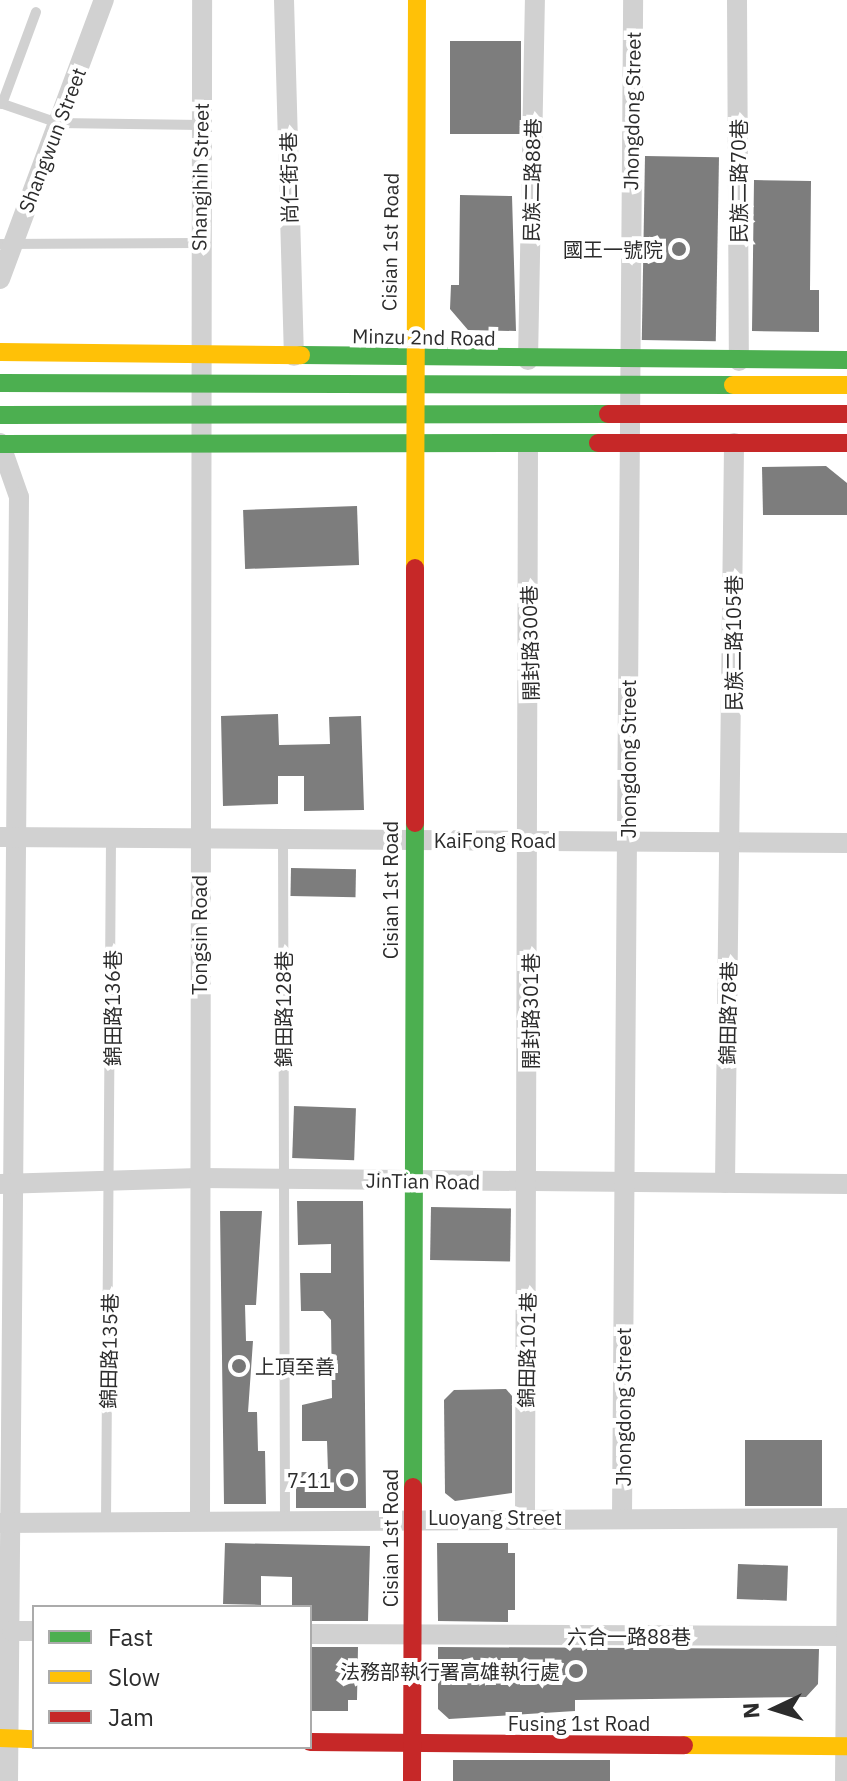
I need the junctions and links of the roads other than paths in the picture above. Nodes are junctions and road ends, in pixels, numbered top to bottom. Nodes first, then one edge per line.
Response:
1 (104, 0) edge
2 (202, 0) edge
3 (284, 0) edge
4 (417, 0) edge
5 (535, 0) edge
6 (633, 0) edge
7 (737, 0) edge
8 (36, 12) dead end
9 (1, 103) edge
10 (58, 123) junction
11 (201, 125) junction
12 (198, 243) junction
13 (6, 246) edge
14 (0, 279) edge
15 (0, 352) edge
16 (197, 354) junction
17 (294, 356) junction
18 (410, 359) junction
19 (528, 360) junction
20 (847, 360) edge
21 (739, 361) junction
22 (629, 363) junction
23 (0, 383) edge
24 (197, 383) junction
25 (847, 385) edge
26 (629, 386) junction
27 (413, 387) junction
28 (847, 414) edge
29 (0, 415) edge
30 (629, 416) junction
31 (197, 418) junction
32 (412, 419) junction
33 (734, 443) junction
34 (847, 443) edge
35 (0, 444) edge
36 (630, 444) junction
37 (528, 445) junction
38 (412, 446) junction
39 (197, 449) junction
40 (8, 837) edge
41 (111, 838) junction
42 (198, 838) junction
43 (283, 839) junction
44 (412, 840) junction
45 (531, 840) junction
46 (628, 841) junction
47 (731, 842) junction
48 (847, 843) edge
49 (199, 1178) junction
50 (283, 1178) junction
51 (113, 1179) junction
52 (412, 1181) junction
53 (529, 1182) junction
54 (624, 1183) junction
55 (725, 1183) junction
56 (4, 1184) edge
57 (847, 1184) edge
58 (200, 1517) junction
59 (285, 1517) junction
60 (412, 1517) junction
61 (525, 1517) junction
62 (622, 1518) junction
63 (847, 1518) edge
64 (106, 1522) junction
65 (6, 1523) edge
66 (847, 1529) edge
67 (847, 1612) edge
68 (6, 1630) edge
69 (32, 1631) edge
70 (312, 1634) edge
71 (412, 1635) junction
72 (846, 1636) edge
73 (5, 1738) edge
74 (32, 1739) edge
75 (312, 1742) edge
76 (413, 1744) junction
77 (846, 1746) edge
78 (8, 1781) edge
79 (412, 1781) edge
80 (845, 1781) edge

1 - 10 street, Shangwun Street
2 - 11 street, Shangjhih Street
3 - 17 street, 尚仁街5巷
4 - 18 street, Cisian 1st Road
5 - 19 street, 民族二路88巷
6 - 22 street, Jhongdong Street
7 - 21 street, 民族二路70巷
8 - 9 lane
9 - 10 lane
10 - 11 lane
10 - 13 street, Shangwun Street
11 - 12 street, Shangjhih Street
12 - 13 lane
12 - 16 street, Shangjhih Street
13 - 14 street, Shangwun Street
15 - 16 street, Minzu 2nd Road
16 - 17 street, Minzu 2nd Road
16 - 24 street, Tongsin Road
17 - 18 street, Minzu 2nd Road
18 - 19 street, Minzu 2nd Road
18 - 27 street, Cisian 1st Road
19 - 22 street, Minzu 2nd Road
20 - 21 street, Minzu 2nd Road
21 - 22 street, Minzu 2nd Road
22 - 26 street, Jhongdong Street
23 - 24 street
24 - 27 street
24 - 31 street, Tongsin Road
25 - 26 street
26 - 27 street
26 - 30 street, Jhongdong Street
27 - 32 street, Cisian 1st Road
28 - 30 street
29 - 31 street
30 - 32 street
30 - 36 street, Jhongdong Street
31 - 32 street
31 - 39 street, Tongsin Road
32 - 38 street, Cisian 1st Road
33 - 34 street
33 - 36 street
33 - 47 street, 民族二路105巷
35 - 39 street
35 - 40 street
36 - 37 street
36 - 46 street, Jhongdong Street
37 - 38 street
37 - 45 street, 開封路300巷
38 - 39 street
38 - 44 street, Cisian 1st Road
39 - 42 street, Tongsin Road
40 - 41 street, KaiFong Road
40 - 56 street
41 - 42 street, KaiFong Road
41 - 51 lane, 錦田路136巷
42 - 43 street, KaiFong Road
42 - 49 street, Tongsin Road
43 - 44 street, KaiFong Road
43 - 50 lane, 錦田路128巷
44 - 45 street, KaiFong Road
44 - 52 street, Cisian 1st Road
45 - 46 street, KaiFong Road
45 - 53 street, 開封路301巷
46 - 47 street, KaiFong Road
46 - 54 street, Jhongdong Street
47 - 48 street, KaiFong Road
47 - 55 street, 錦田路78巷
49 - 50 street, JinTian Road
49 - 51 street, JinTian Road
49 - 58 street, Tongsin Road
50 - 52 street, JinTian Road
50 - 59 lane, 錦田路128巷
51 - 56 street, JinTian Road
51 - 64 lane, 錦田路135巷
52 - 53 street, JinTian Road
52 - 60 street, Cisian 1st Road
53 - 54 street, JinTian Road
53 - 61 street, 錦田路101巷
54 - 55 street, JinTian Road
54 - 62 street, Jhongdong Street
55 - 57 street, JinTian Road
56 - 65 street
58 - 59 street, Luoyang Street
58 - 64 street, Luoyang Street
59 - 60 street, Luoyang Street
60 - 61 street, Luoyang Street
60 - 71 street, Cisian 1st Road
61 - 62 street, Luoyang Street
62 - 63 street, Luoyang Street
64 - 65 street, Luoyang Street
65 - 68 street
66 - 67 street
67 - 72 street
68 - 69 street
68 - 73 street
70 - 71 street, 六合一路88巷
71 - 72 street, 六合一路88巷
71 - 76 street, Cisian 1st Road
72 - 77 street
73 - 74 street
73 - 78 street
75 - 76 street, Fusing 1st Road
76 - 77 street, Fusing 1st Road
76 - 79 street, Cisian 1st Road
77 - 80 street

